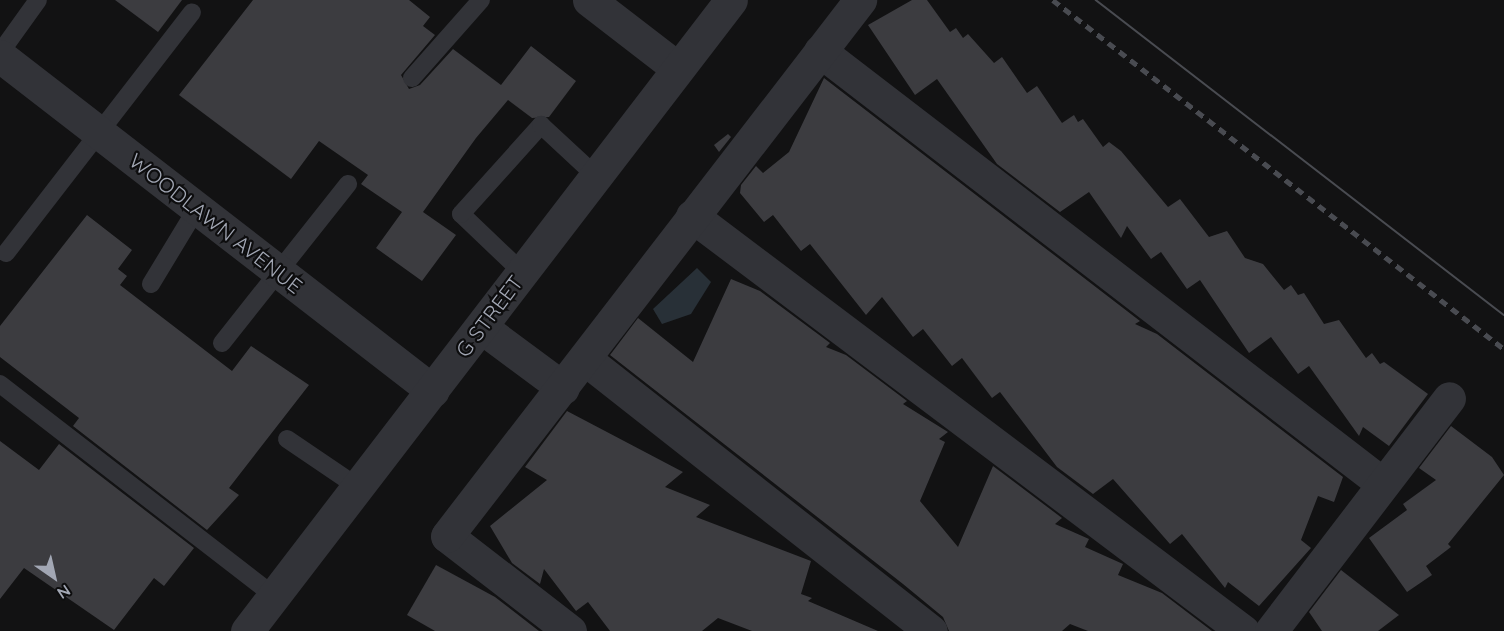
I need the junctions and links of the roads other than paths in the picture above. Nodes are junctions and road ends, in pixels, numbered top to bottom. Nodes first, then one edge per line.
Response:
1 (38, 0) edge
2 (481, 0) edge
3 (588, 0) edge
4 (731, 0) edge
5 (861, 0) edge
6 (192, 12) dead end
7 (820, 51) junction
8 (0, 54) edge
9 (676, 67) junction
10 (412, 78) dead end
11 (97, 131) junction
12 (595, 175) junction
13 (348, 184) dead end
14 (197, 208) junction
15 (692, 216) junction
16 (6, 253) dead end
17 (522, 272) junction
18 (280, 273) junction
19 (151, 284) dead end
20 (481, 327) junction
21 (222, 343) dead end
22 (585, 359) junction
23 (1, 386) edge
24 (562, 388) junction
25 (433, 391) junction
26 (1449, 398) dead end
27 (287, 439) dead end
28 (1383, 484) junction
29 (358, 487) junction
30 (274, 596) junction
31 (247, 631) edge
32 (570, 631) edge
33 (931, 631) edge
34 (1242, 631) edge
35 (1271, 631) edge

1 - 8 lane
2 - 10 lane
3 - 9 street
4 - 9 street, G STREET
5 - 7 street
6 - 11 lane
7 - 15 street
7 - 28 street
8 - 11 street, WOODLAWN AVENUE
9 - 12 street, G STREET
11 - 14 street, WOODLAWN AVENUE
11 - 16 lane
12 - 17 street, G STREET
12 - 17 lane
13 - 18 lane
14 - 18 street, WOODLAWN AVENUE
14 - 19 lane
15 - 22 street
15 - 34 street
17 - 20 street, G STREET
18 - 21 lane
18 - 25 street, WOODLAWN AVENUE
20 - 24 street
20 - 25 street, G STREET
22 - 24 street
22 - 33 street
23 - 30 lane
24 - 32 street
25 - 29 street, G STREET
26 - 28 street
27 - 29 lane
28 - 35 street
29 - 30 street, G STREET
30 - 31 street, G STREET

